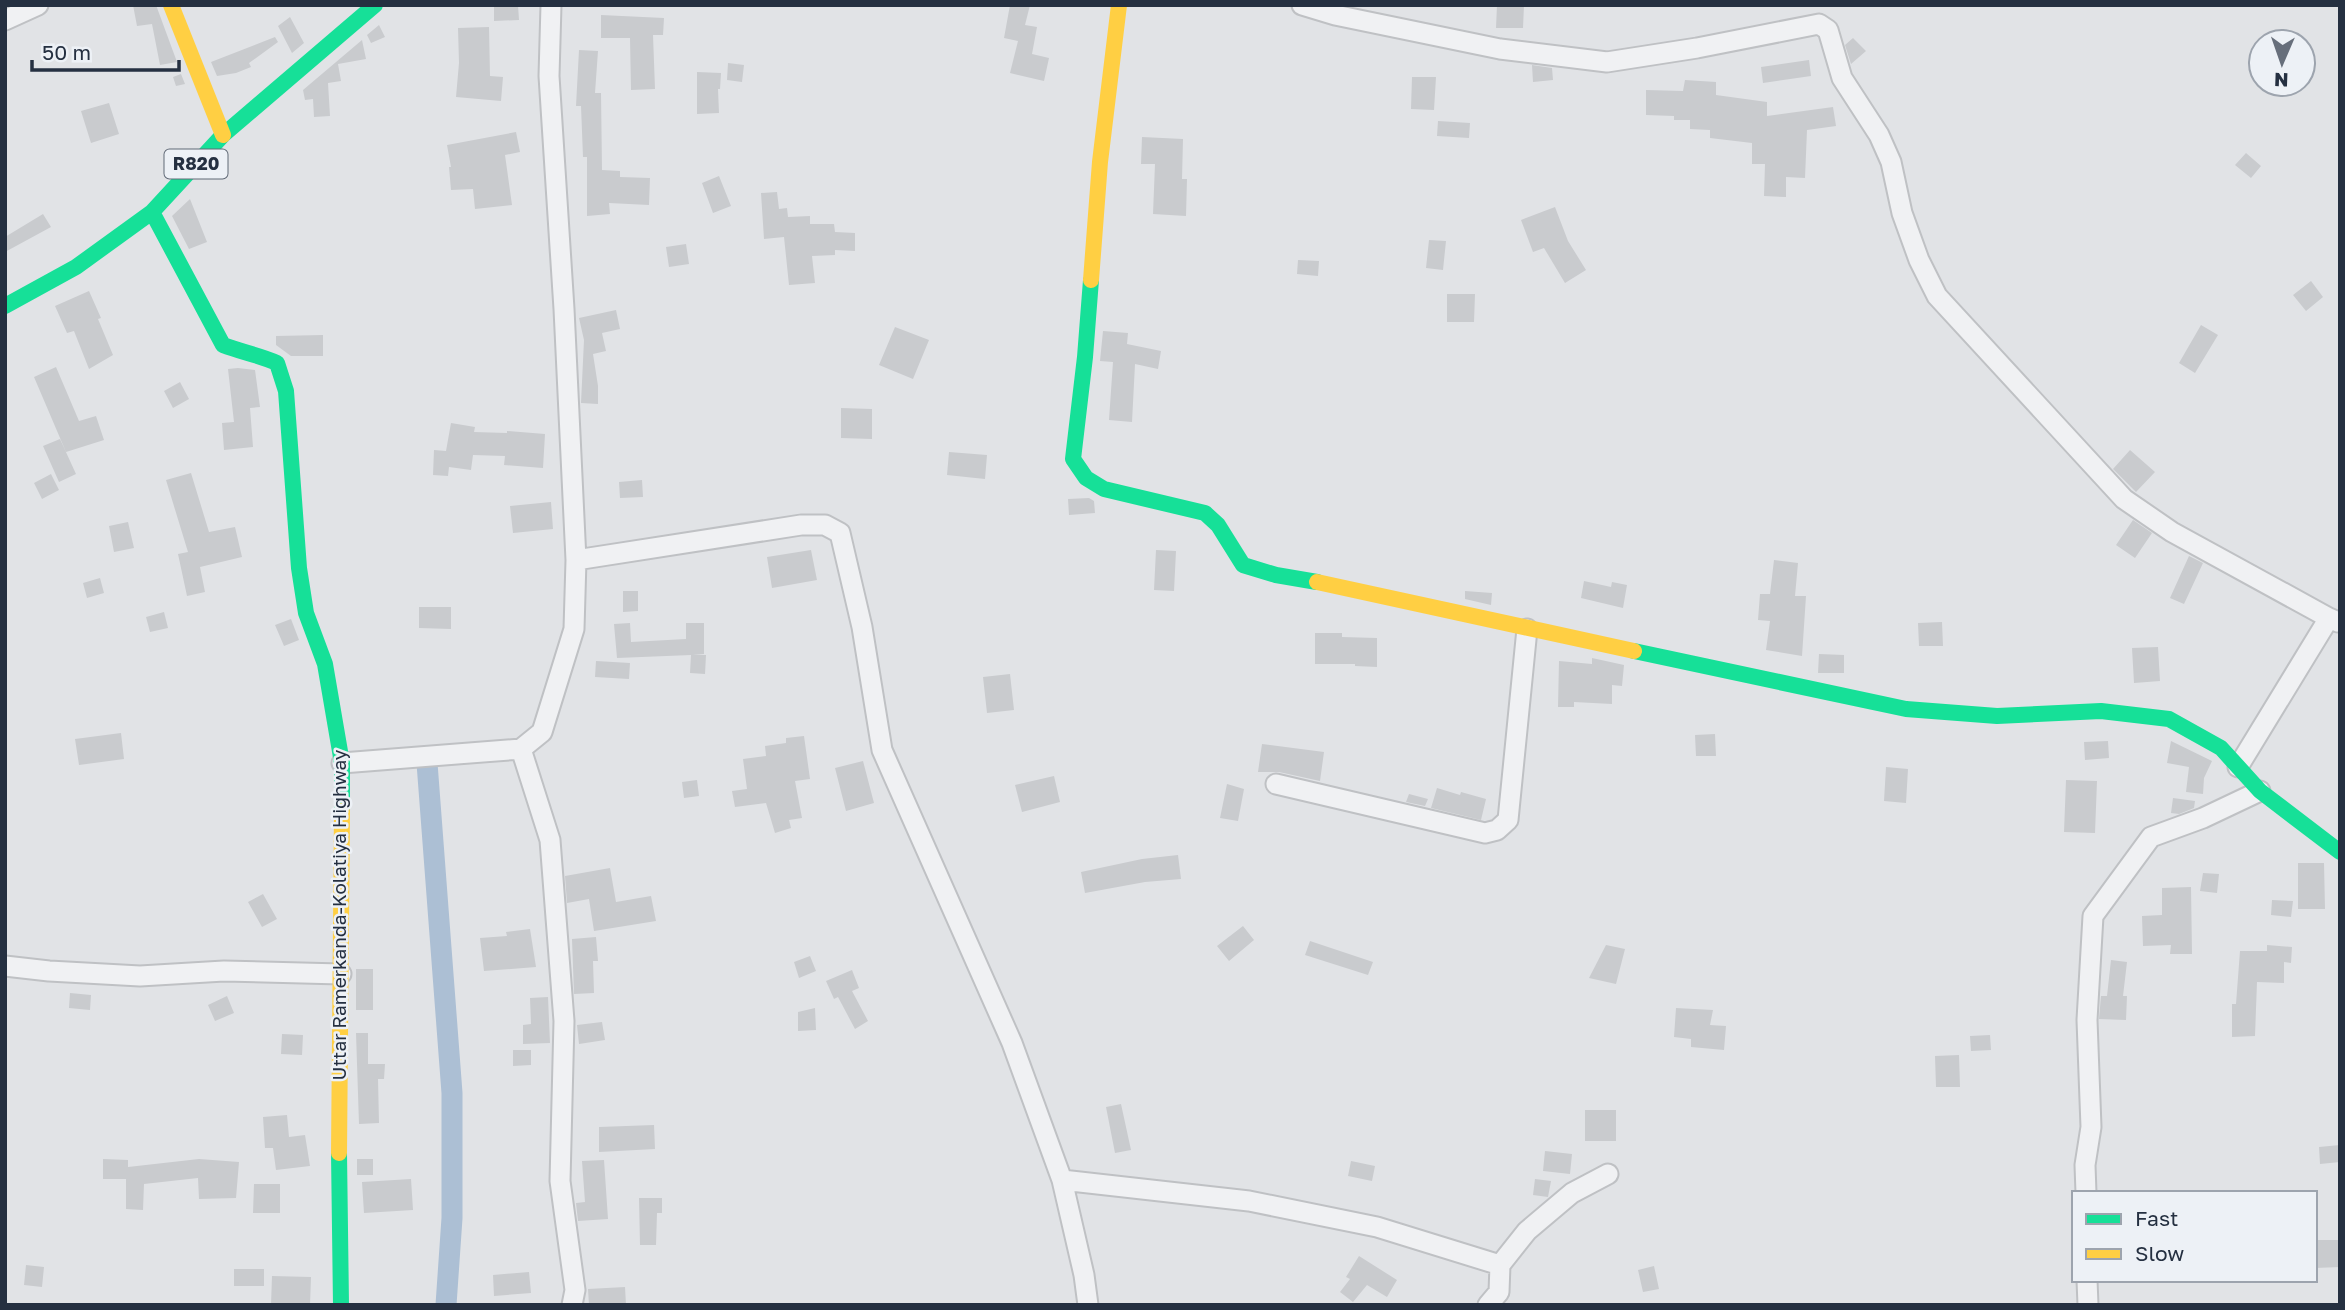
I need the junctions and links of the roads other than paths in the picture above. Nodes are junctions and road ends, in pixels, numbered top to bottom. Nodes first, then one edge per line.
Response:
1 (38, 5) edge
2 (171, 5) edge
3 (375, 5) edge
4 (551, 5) edge
5 (1119, 5) edge
6 (1302, 5) edge
7 (5, 20) edge
8 (223, 135) junction
9 (152, 212) junction
10 (5, 306) edge
11 (576, 560) junction
12 (2334, 621) edge
13 (1527, 629) junction
14 (522, 749) junction
15 (342, 763) junction
16 (2238, 767) junction
17 (1276, 784) dead end
18 (2260, 792) junction
19 (2340, 852) edge
20 (5, 966) edge
21 (341, 974) junction
22 (1608, 1174) dead end
23 (1062, 1180) junction
24 (2086, 1191) edge
25 (1500, 1265) junction
26 (2087, 1282) edge
27 (341, 1305) edge
28 (572, 1305) edge
29 (1088, 1305) edge
30 (1489, 1305) edge
31 (2088, 1305) edge

1 - 7 street
2 - 8 main road
3 - 8 main road, R820
4 - 11 street
5 - 13 main road
6 - 12 street
8 - 9 main road, R820
9 - 10 main road, R820
9 - 15 main road, Uttar Ramerkanda-Kolatiya Highway
11 - 14 street
11 - 23 street
12 - 16 street
13 - 16 main road
13 - 17 street
14 - 15 street
14 - 28 street
15 - 21 main road, Uttar Ramerkanda-Kolatiya Highway
16 - 18 main road
18 - 19 main road
18 - 24 street
20 - 21 street
21 - 27 main road, Uttar Ramerkanda-Kolatiya Highway
22 - 25 street
23 - 25 street
23 - 29 street
25 - 30 street
26 - 31 street

